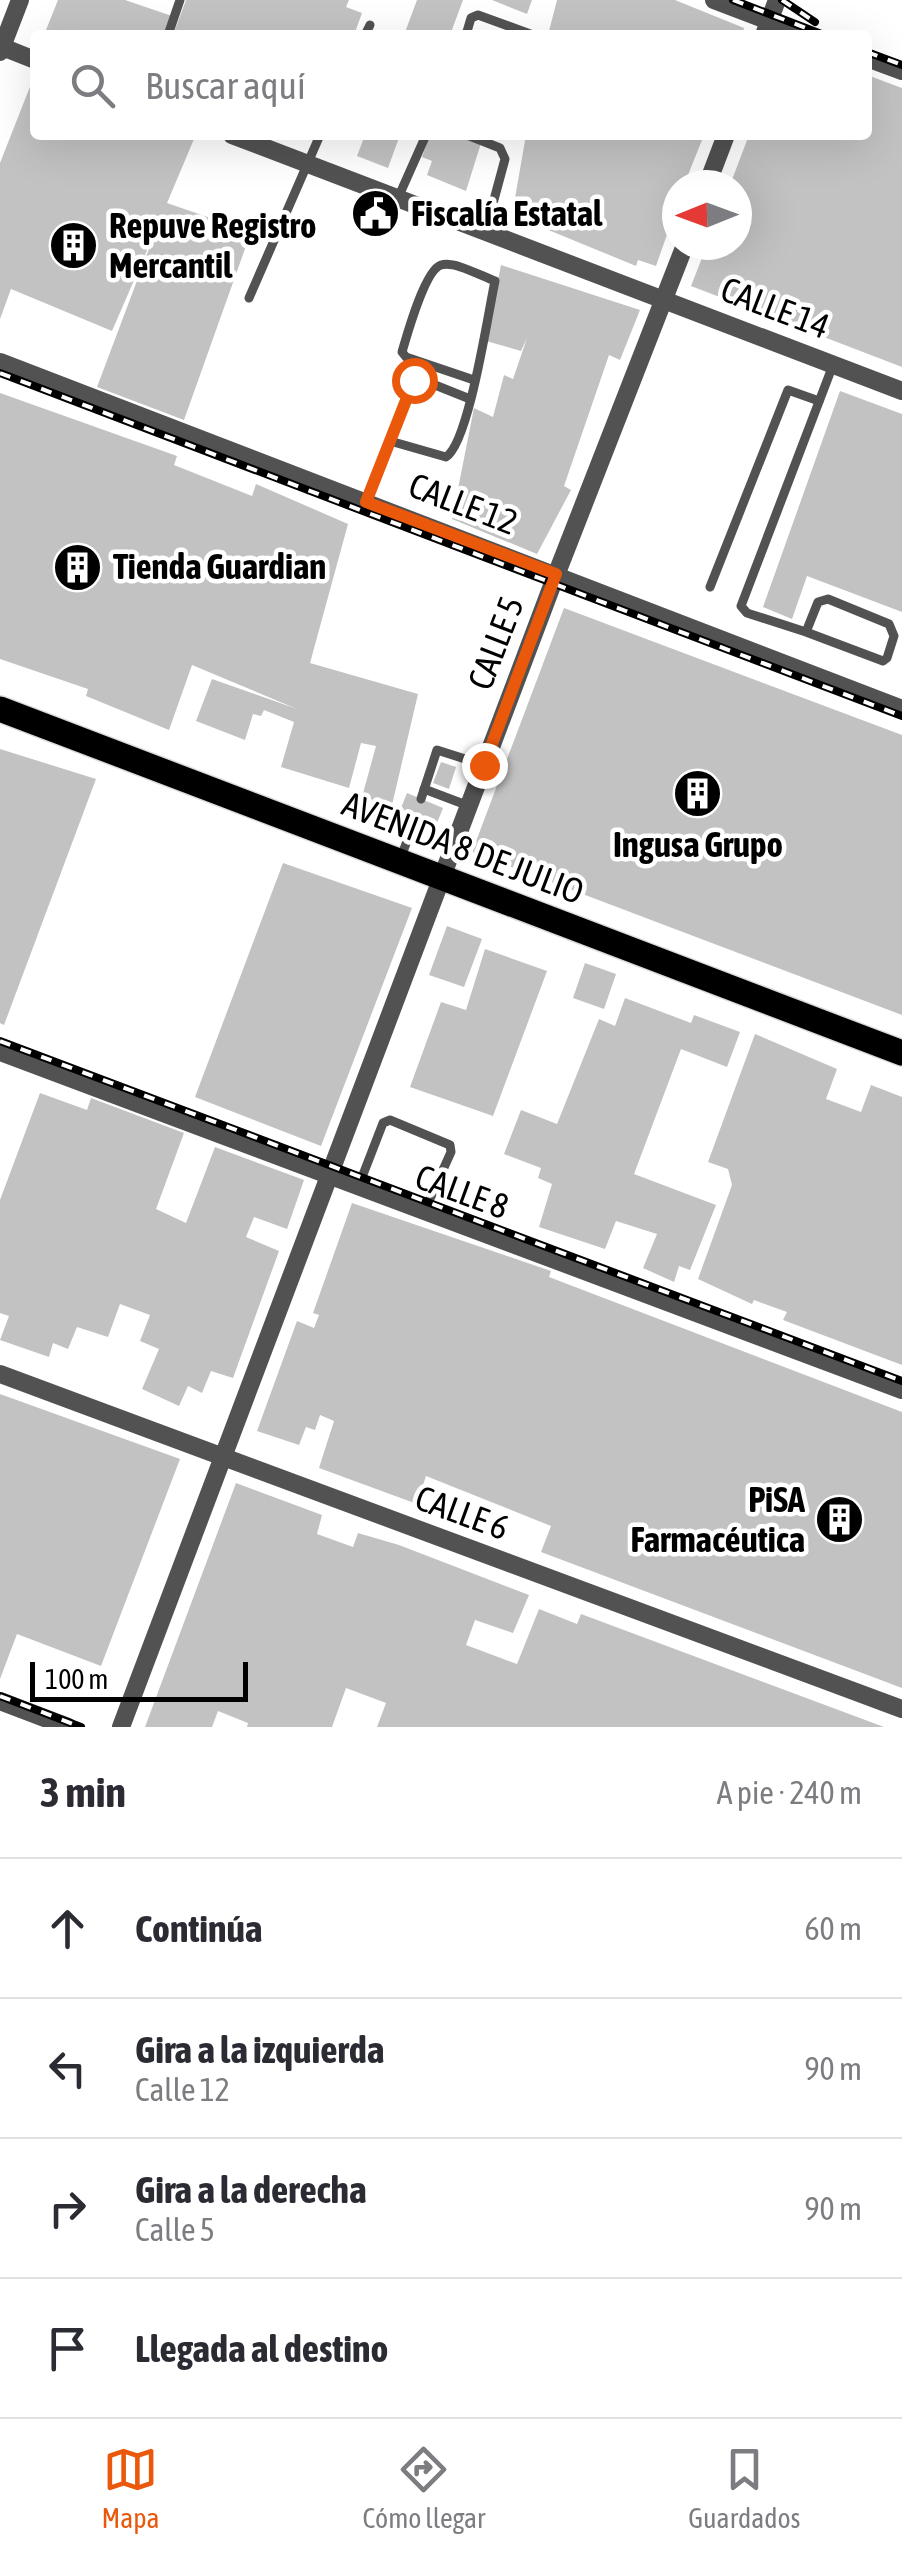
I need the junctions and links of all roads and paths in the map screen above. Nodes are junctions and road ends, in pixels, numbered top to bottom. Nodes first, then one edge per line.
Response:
1 (20, 0) edge
2 (180, 0) edge
3 (714, 0) edge
4 (777, 0) edge
5 (766, 28) edge
6 (170, 30) edge
7 (467, 30) edge
8 (519, 30) edge
9 (1, 48) edge
10 (30, 58) edge
11 (872, 60) edge
12 (902, 71) edge
13 (245, 140) edge
14 (318, 140) edge
15 (424, 140) edge
16 (480, 140) edge
17 (724, 140) edge
18 (306, 163) junction
19 (713, 170) edge
20 (398, 198) junction
21 (485, 233) junction
22 (679, 260) edge
23 (249, 298) dead end
24 (664, 300) junction
25 (0, 362) edge
26 (833, 365) junction
27 (474, 380) junction
28 (902, 391) edge
29 (470, 399) junction
30 (819, 402) junction
31 (390, 441) junction
32 (366, 502) junction
33 (556, 574) junction
34 (710, 588) dead end
35 (806, 632) junction
36 (0, 708) edge
37 (902, 710) edge
38 (484, 765) junction
39 (469, 806) junction
40 (411, 830) dead end
41 (399, 862) junction
42 (442, 878) junction
43 (0, 1052) edge
44 (902, 1053) edge
45 (329, 1177) junction
46 (358, 1188) junction
47 (424, 1212) junction
48 (0, 1374) edge
49 (902, 1390) edge
50 (223, 1460) junction
51 (0, 1702) edge
52 (902, 1709) edge
53 (68, 1727) edge
54 (121, 1727) edge

1 - 9 street
2 - 6 lane
3 - 5 street
4 - 5 street
7 - 8 lane
9 - 10 street
11 - 12 street
13 - 18 street, CALLE 14
14 - 18 lane
15 - 20 lane
16 - 21 lane
17 - 19 street
18 - 20 street, CALLE 14
18 - 23 lane
20 - 21 street, CALLE 14
21 - 24 street, CALLE 14
22 - 24 street, CALLE 5
24 - 26 street, CALLE 14
24 - 33 street, CALLE 5
25 - 32 street, CALLE 12
26 - 28 street, CALLE 14
26 - 30 lane
27 - 27 lane
27 - 29 lane
29 - 31 lane
29 - 31 lane
30 - 34 lane
30 - 35 lane
31 - 32 lane
32 - 33 street, CALLE 12
33 - 37 street, CALLE 12
33 - 38 street, CALLE 5
35 - 35 lane
36 - 41 main road, AVENIDA 8 DE JULIO
38 - 39 street, CALLE 5
38 - 39 lane
39 - 42 street, CALLE 5
40 - 41 lane
41 - 42 main road, AVENIDA 8 DE JULIO
42 - 44 main road, AVENIDA 8 DE JULIO
42 - 45 street, CALLE 5
43 - 45 street, CALLE 8
45 - 46 street, CALLE 8
45 - 50 street, CALLE 5
46 - 47 street, CALLE 8
46 - 47 lane
47 - 49 street, CALLE 8
48 - 50 street, CALLE 6
50 - 52 street, CALLE 6
50 - 54 street, CALLE 5
51 - 53 street

